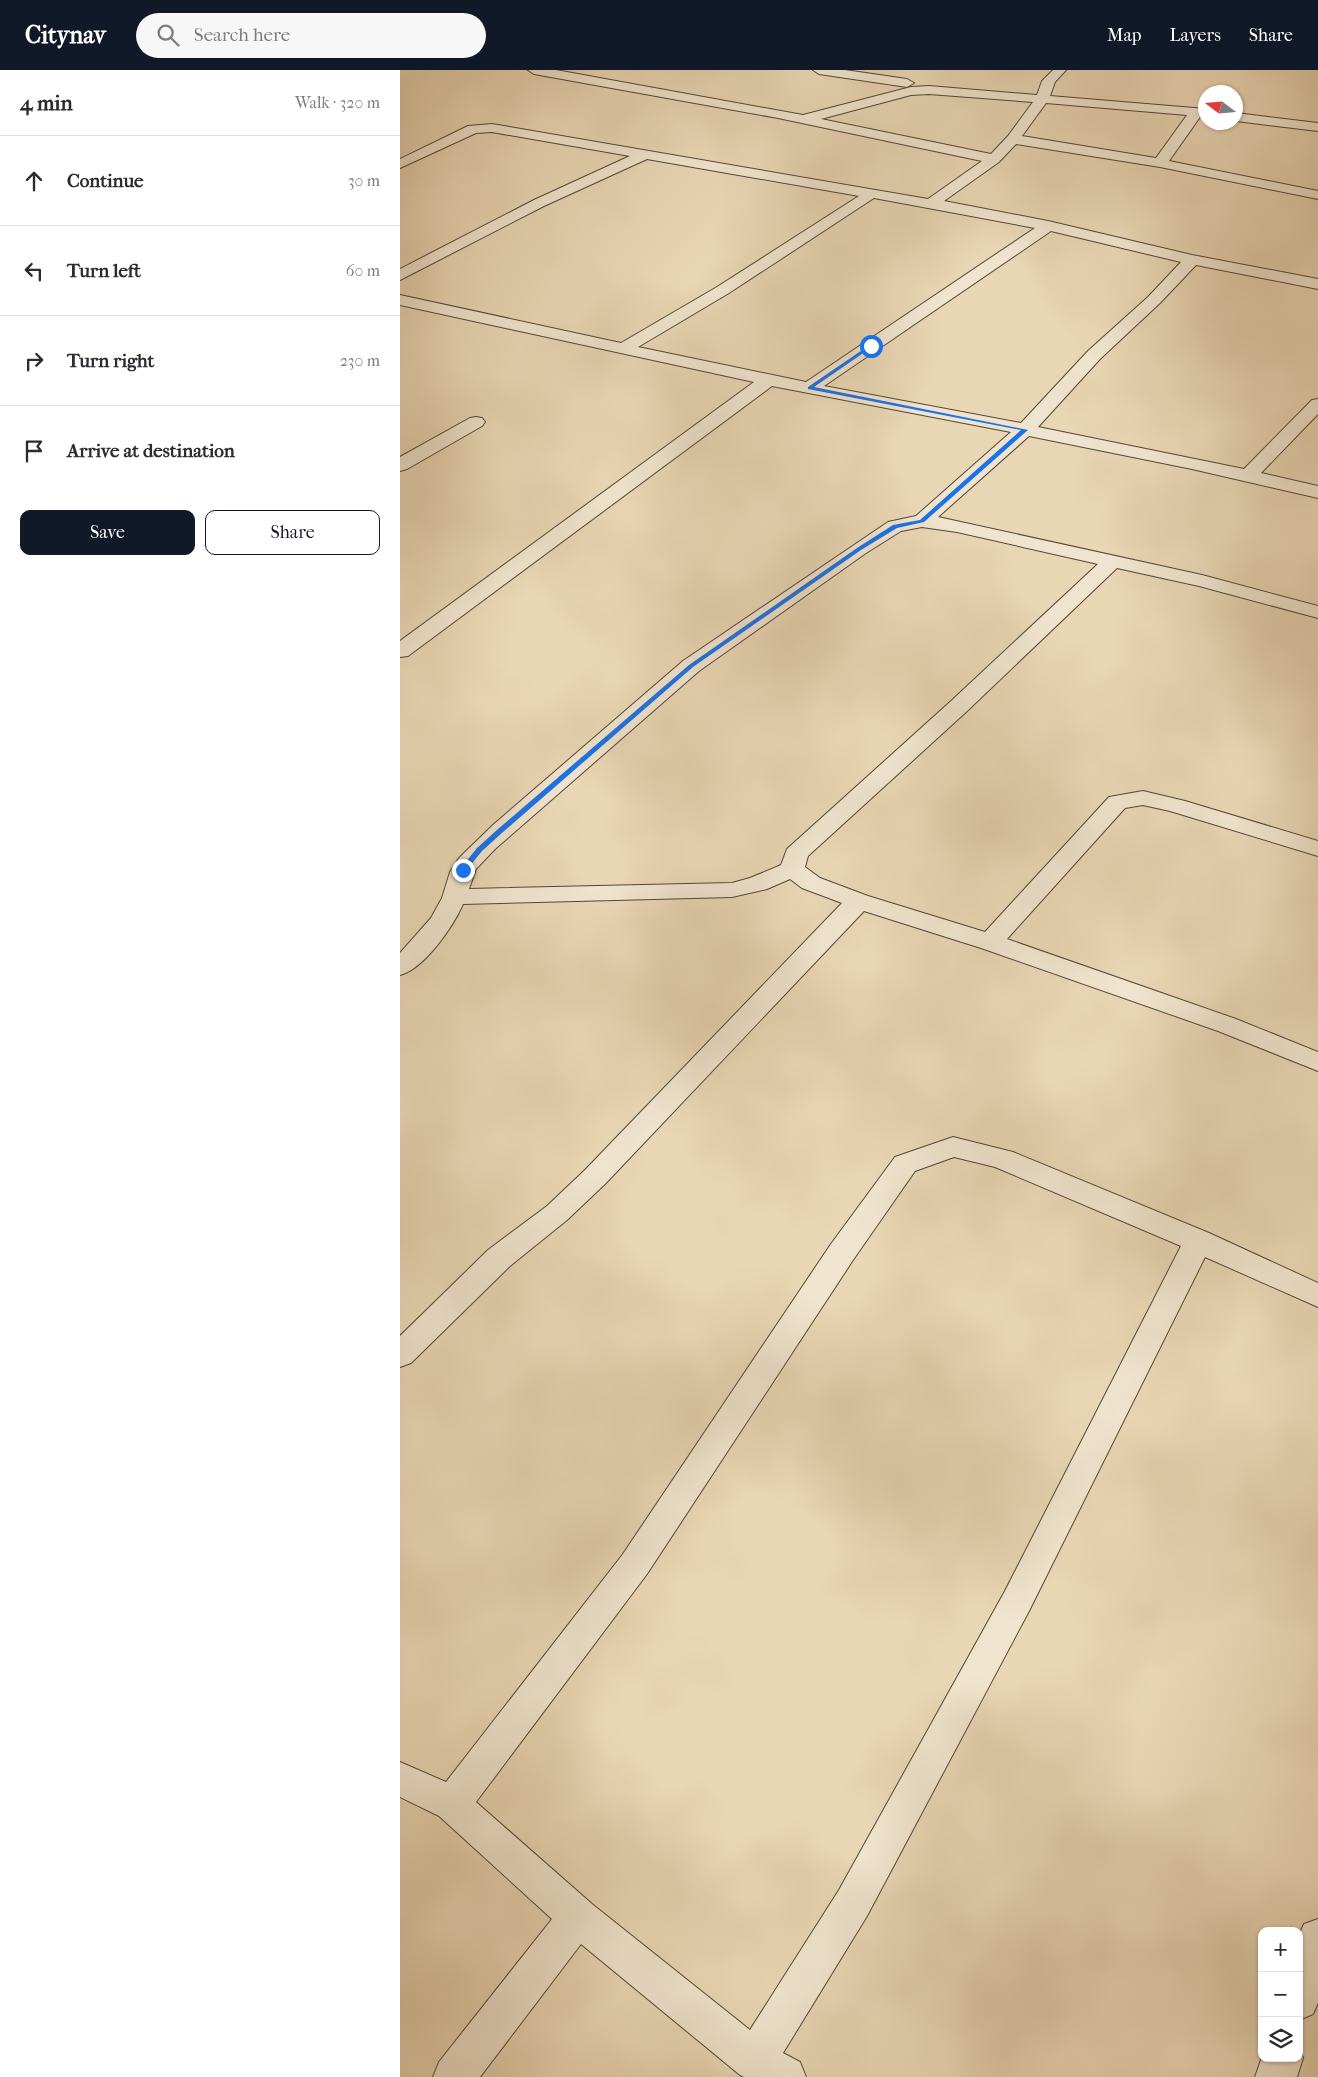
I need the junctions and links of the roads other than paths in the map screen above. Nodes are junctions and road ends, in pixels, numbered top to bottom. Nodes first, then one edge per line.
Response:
1 (534, 70) edge
2 (819, 70) edge
3 (1060, 70) edge
4 (906, 83) dead end
5 (1042, 99) junction
6 (1198, 112) edge
7 (1198, 116) edge
8 (1243, 118) edge
9 (804, 119) junction
10 (1318, 127) edge
11 (1013, 140) junction
12 (644, 155) junction
13 (994, 159) junction
14 (1160, 163) junction
15 (400, 164) edge
16 (871, 194) junction
17 (1318, 195) edge
18 (930, 204) junction
19 (1048, 226) junction
20 (1192, 260) junction
21 (400, 275) edge
22 (1318, 284) edge
23 (400, 300) edge
24 (430, 306) junction
25 (408, 318) dead end
26 (622, 349) junction
27 (768, 380) junction
28 (810, 388) junction
29 (1318, 404) edge
30 (476, 422) dead end
31 (1025, 430) junction
32 (400, 465) edge
33 (1249, 475) junction
34 (1318, 492) edge
35 (922, 521) junction
36 (1113, 561) junction
37 (1318, 612) edge
38 (400, 651) edge
39 (1318, 849) edge
40 (792, 869) junction
41 (455, 896) junction
42 (859, 901) junction
43 (990, 942) junction
44 (400, 967) edge
45 (1318, 1062) edge
46 (1198, 1241) junction
47 (1318, 1296) edge
48 (400, 1355) edge
49 (400, 1778) edge
50 (452, 1804) junction
51 (578, 1917) junction
52 (1318, 1938) edge
53 (1303, 1987) edge
54 (1281, 2062) edge
55 (770, 2068) edge
56 (454, 2077) edge
57 (1276, 2077) edge

1 - 9 street
2 - 4 street
3 - 5 street
5 - 6 street
5 - 9 street
5 - 11 street
7 - 14 street
8 - 10 street
9 - 13 street
11 - 13 street
11 - 14 street
12 - 15 street
12 - 16 street
12 - 21 street
13 - 18 street
14 - 17 street
16 - 18 street
16 - 26 street
18 - 19 street
19 - 20 street
19 - 28 street
20 - 22 street
20 - 31 street
23 - 24 street
24 - 25 street
24 - 26 street
26 - 27 street
27 - 28 street
27 - 38 street
28 - 31 street
29 - 33 street
30 - 32 street
31 - 33 street
31 - 35 street
33 - 34 street
35 - 36 street
35 - 41 street
36 - 37 street
36 - 40 street
39 - 43 street
40 - 41 street
40 - 42 street
41 - 44 street
42 - 43 street
42 - 48 street
43 - 45 street
46 - 47 street
46 - 50 street
46 - 55 street
49 - 50 street
50 - 51 street
51 - 55 street
51 - 56 street
52 - 53 street
54 - 57 street

